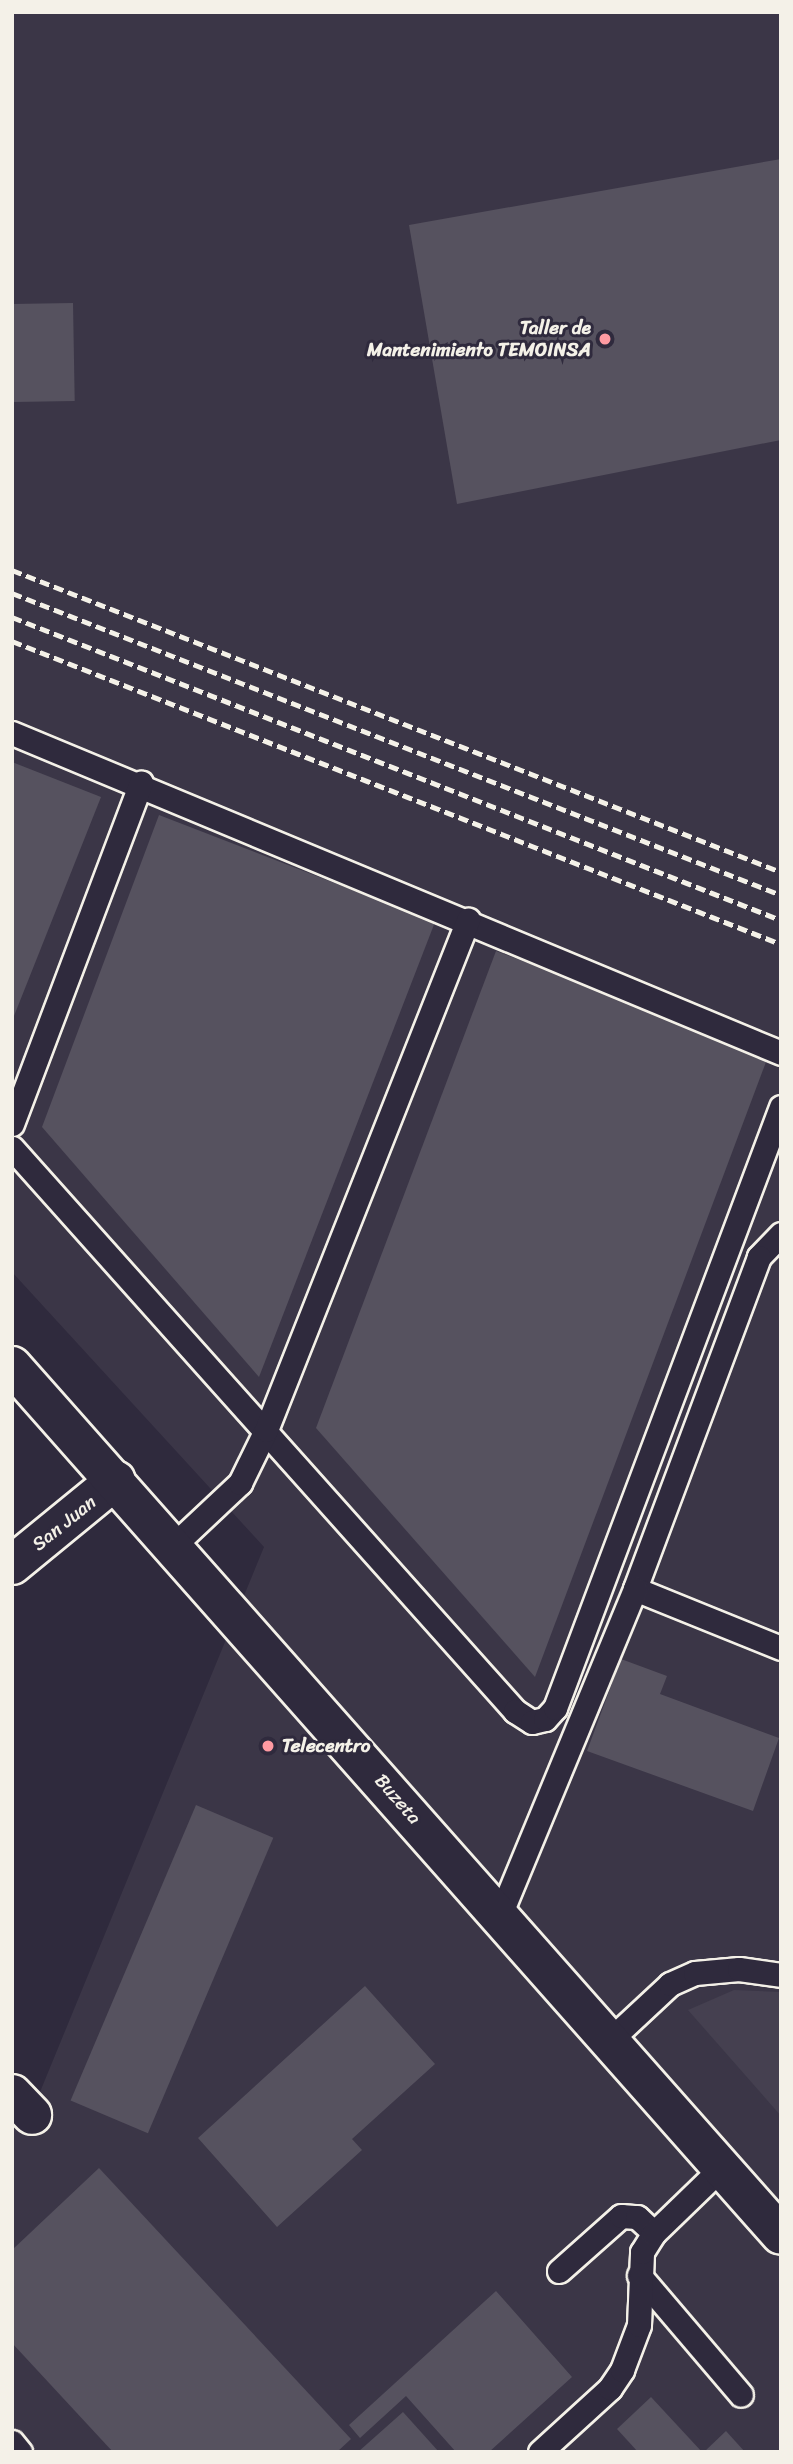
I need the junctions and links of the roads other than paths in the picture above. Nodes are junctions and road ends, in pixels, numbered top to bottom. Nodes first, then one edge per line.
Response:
1 (12, 733) edge
2 (141, 783) junction
3 (468, 920) junction
4 (781, 1053) edge
5 (781, 1107) edge
6 (12, 1124) edge
7 (12, 1148) edge
8 (781, 1234) edge
9 (12, 1366) edge
10 (267, 1430) junction
11 (116, 1480) junction
12 (174, 1545) junction
13 (12, 1565) edge
14 (635, 1589) junction
15 (781, 1648) edge
16 (500, 1915) junction
17 (781, 1975) edge
18 (610, 2040) junction
19 (722, 2167) junction
20 (654, 2233) junction
21 (781, 2235) edge
22 (559, 2271) dead end
23 (639, 2275) junction
24 (741, 2395) dead end
25 (12, 2442) edge
26 (20, 2452) edge
27 (540, 2452) edge

1 - 2 lane
2 - 3 lane
2 - 6 lane
3 - 4 lane
3 - 10 lane
5 - 10 lane
7 - 10 lane
8 - 14 lane
9 - 11 street, Buzeta
10 - 12 lane
11 - 12 street, Buzeta
11 - 13 street, San Juan
12 - 16 street, Buzeta
14 - 15 lane
14 - 16 lane
16 - 18 street, Buzeta
17 - 18 lane
18 - 19 street, Buzeta
19 - 20 lane
19 - 21 street, Buzeta
20 - 22 lane
20 - 23 lane
23 - 24 lane
23 - 27 lane
25 - 26 lane

